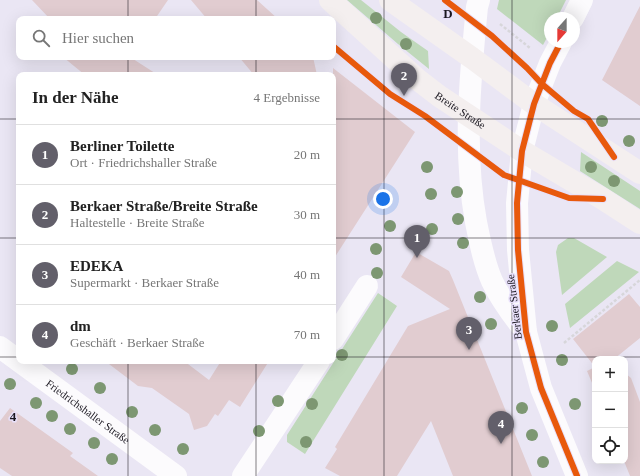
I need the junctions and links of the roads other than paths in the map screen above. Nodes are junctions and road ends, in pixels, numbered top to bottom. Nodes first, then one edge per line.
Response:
1 (330, 0) edge
2 (390, 0) edge
3 (479, 0) edge
4 (582, 0) edge
5 (576, 12) edge
6 (558, 48) edge
7 (472, 58) junction
8 (534, 104) junction
9 (470, 118) junction
10 (522, 151) junction
11 (640, 173) edge
12 (640, 223) edge
13 (367, 286) dead end
14 (526, 332) junction
15 (336, 334) edge
16 (0, 348) edge
17 (16, 360) edge
18 (22, 364) edge
19 (317, 364) edge
20 (176, 476) edge
21 (243, 476) edge
22 (577, 476) edge

1 - 9 main road, Breite Straße
2 - 7 main road
3 - 7 street, Berkaer Straße
4 - 5 street
6 - 8 street, Berkaer Straße
7 - 8 main road
7 - 9 street, Berkaer Straße
8 - 10 street, Berkaer Straße
8 - 11 main road
9 - 10 main road, Breite Straße
9 - 14 street, Berkaer Straße
10 - 12 main road, Breite Straße
10 - 14 street, Berkaer Straße
13 - 15 street
14 - 22 street, Berkaer Straße
16 - 17 street, Friedrichshaller Straße
18 - 20 street, Friedrichshaller Straße
19 - 21 street

